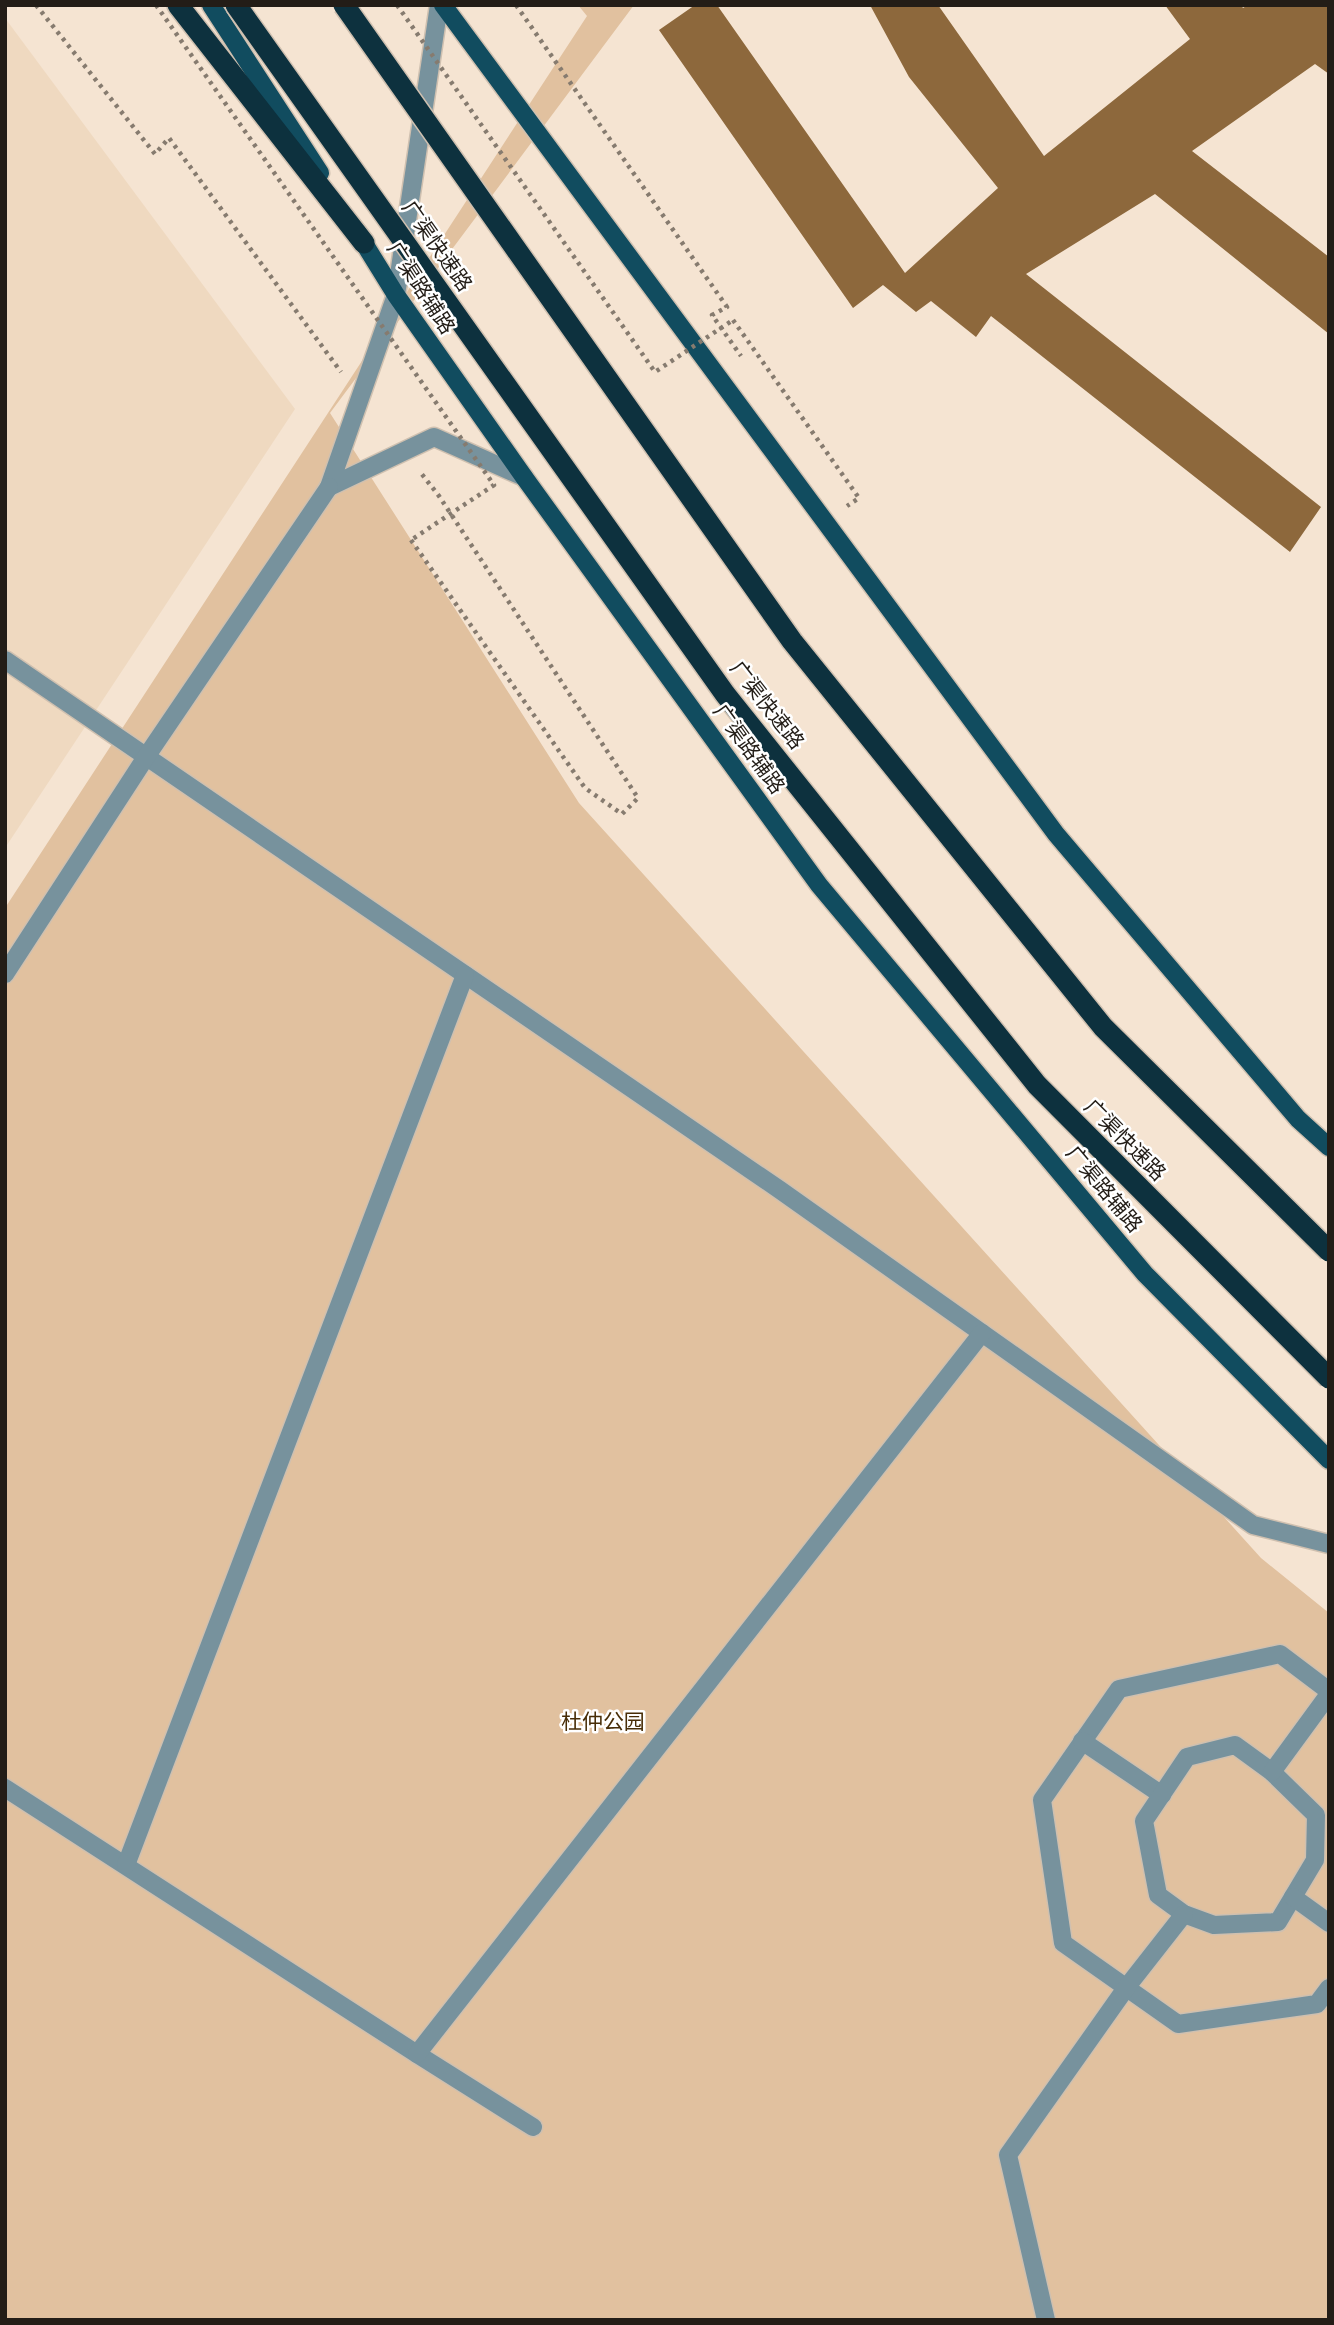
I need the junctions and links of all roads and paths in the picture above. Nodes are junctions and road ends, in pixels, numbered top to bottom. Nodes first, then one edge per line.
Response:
1 (36, 5) edge
2 (156, 5) edge
3 (178, 5) edge
4 (211, 5) edge
5 (236, 5) edge
6 (344, 5) edge
7 (397, 5) edge
8 (441, 5) edge
9 (516, 5) edge
10 (364, 243) junction
11 (396, 296) junction
12 (744, 360) dead end
13 (362, 398) junction
14 (404, 452) junction
15 (524, 477) junction
16 (329, 487) junction
17 (840, 495) dead end
18 (5, 660) edge
19 (146, 757) junction
20 (5, 974) edge
21 (466, 975) junction
22 (1329, 1147) edge
23 (1329, 1251) edge
24 (982, 1333) junction
25 (1329, 1378) edge
26 (1329, 1460) edge
27 (1329, 1544) edge
28 (1329, 1693) edge
29 (1082, 1741) junction
30 (1272, 1772) junction
31 (5, 1788) edge
32 (1162, 1795) junction
33 (126, 1865) junction
34 (1293, 1898) junction
35 (1184, 1914) junction
36 (1329, 1923) edge
37 (1126, 1988) junction
38 (1329, 1988) edge
39 (417, 2054) junction
40 (533, 2127) dead end
41 (1046, 2320) edge

1 - 13 path
2 - 14 path, bridge
3 - 10 highway
4 - 10 main road, 广渠路辅路
5 - 25 highway, 广渠快速路, bridge
6 - 23 highway, bridge
7 - 17 path, bridge
8 - 11 street
8 - 22 main road
9 - 12 path
10 - 11 main road, 广渠路辅路
11 - 13 street
11 - 15 main road, 广渠路辅路
13 - 16 street
14 - 15 street
14 - 16 street
15 - 26 main road, 广渠路辅路
16 - 19 street
18 - 19 street
19 - 20 street
19 - 21 street
21 - 24 street
21 - 33 street
24 - 27 street
24 - 39 street
28 - 29 street
28 - 30 street
29 - 32 street
29 - 37 street
30 - 32 street
30 - 34 street
31 - 33 street
32 - 35 street
33 - 39 street
34 - 35 street
34 - 36 street
35 - 37 street
37 - 38 street
37 - 41 street
39 - 40 street

